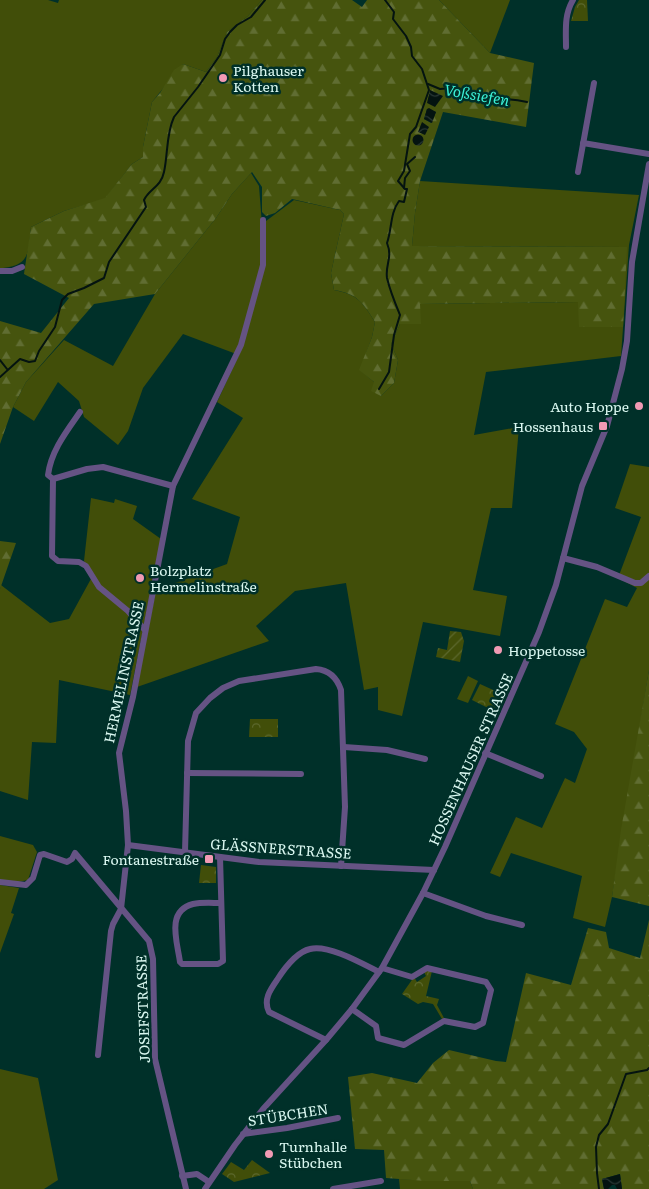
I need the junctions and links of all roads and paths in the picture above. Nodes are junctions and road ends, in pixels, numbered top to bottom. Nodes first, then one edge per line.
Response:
1 (573, 0) edge
2 (566, 47) dead end
3 (594, 83) dead end
4 (583, 142) junction
5 (649, 154) edge
6 (649, 164) edge
7 (578, 172) dead end
8 (262, 220) dead end
9 (22, 268) dead end
10 (0, 271) edge
11 (80, 412) dead end
12 (53, 479) junction
13 (173, 486) junction
14 (563, 558) junction
15 (649, 576) edge
16 (145, 630) junction
17 (344, 746) junction
18 (485, 753) junction
19 (425, 759) dead end
20 (188, 773) junction
21 (301, 774) dead end
22 (541, 776) dead end
23 (128, 845) junction
24 (185, 852) junction
25 (220, 857) junction
26 (340, 866) junction
27 (434, 870) junction
28 (0, 882) edge
29 (423, 893) junction
30 (221, 903) junction
31 (121, 909) junction
32 (522, 925) dead end
33 (381, 970) junction
34 (352, 1009) junction
35 (326, 1040) junction
36 (98, 1055) dead end
37 (338, 1118) dead end
38 (243, 1134) junction
39 (182, 1176) junction
40 (381, 1181) dead end
41 (209, 1182) junction
42 (186, 1189) edge
43 (204, 1189) edge
44 (333, 1189) edge

1 - 2 street
3 - 4 street
4 - 5 street
4 - 7 street
6 - 14 street, HOSSENHAUSER STRASSE
8 - 13 street, HERMELINSTRASSE
9 - 10 street
11 - 12 street
12 - 13 street
12 - 16 street
13 - 16 street, HERMELINSTRASSE
14 - 15 street
14 - 18 street, HOSSENHAUSER STRASSE
16 - 23 street, HERMELINSTRASSE
17 - 19 street
17 - 20 street
17 - 26 street
18 - 22 street
18 - 27 street, HOSSENHAUSER STRASSE
20 - 21 street
20 - 24 street
23 - 24 street, GLÄSSNERSTRASSE
23 - 31 street, HERMELINSTRASSE
24 - 25 street, GLÄSSNERSTRASSE
25 - 26 street, GLÄSSNERSTRASSE
25 - 30 street
26 - 27 street, GLÄSSNERSTRASSE
27 - 29 street, HOSSENHAUSER STRASSE
28 - 31 street, JOSEFSTRASSE
29 - 32 street
29 - 33 street, HOSSENHAUSER STRASSE
30 - 30 street
31 - 36 street, HERMELINSTRASSE
31 - 39 street, JOSEFSTRASSE
33 - 34 street, HOSSENHAUSER STRASSE
33 - 34 street
33 - 35 street
34 - 35 street, HOSSENHAUSER STRASSE
35 - 38 street, HOSSENHAUSER STRASSE
37 - 38 street, STÜBCHEN
38 - 41 street, HOSSENHAUSER STRASSE
39 - 41 street
39 - 42 street, JOSEFSTRASSE
40 - 44 street
41 - 43 street, HOSSENHAUSER STRASSE

